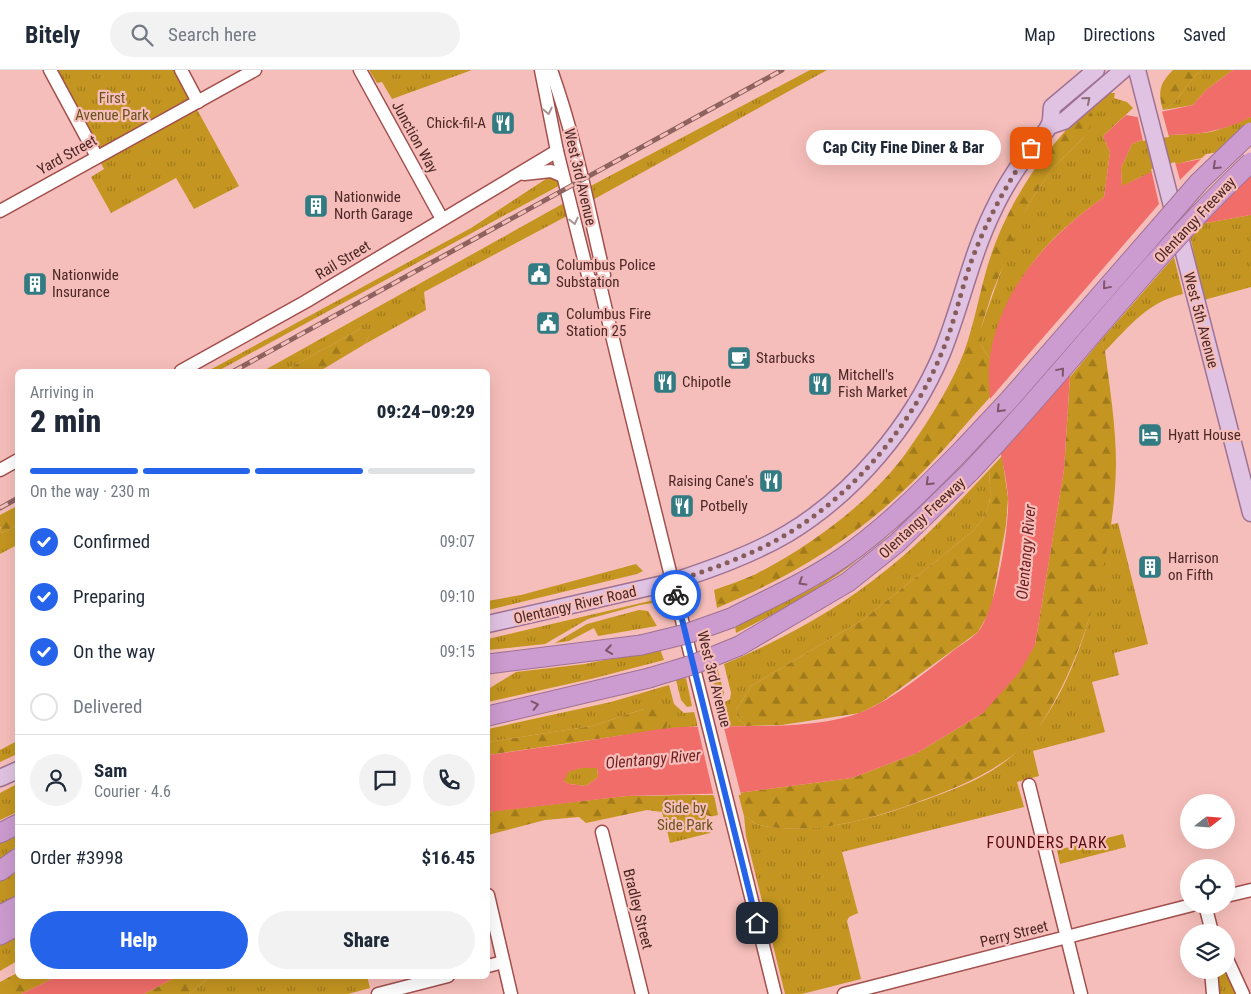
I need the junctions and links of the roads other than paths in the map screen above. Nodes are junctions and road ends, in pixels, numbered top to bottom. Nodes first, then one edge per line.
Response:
1 (50, 70) edge
2 (181, 70) edge
3 (255, 70) edge
4 (360, 70) edge
5 (540, 70) edge
6 (551, 70) edge
7 (1096, 70) edge
8 (1123, 70) edge
9 (1137, 70) edge
10 (198, 102) junction
11 (1049, 126) junction
12 (1251, 132) edge
13 (557, 151) junction
14 (97, 157) junction
15 (1251, 162) edge
16 (522, 174) junction
17 (563, 176) junction
18 (0, 211) edge
19 (442, 219) junction
20 (596, 239) junction
21 (600, 285) junction
22 (185, 369) edge
23 (15, 462) edge
24 (0, 470) edge
25 (1251, 513) edge
26 (672, 582) junction
27 (490, 624) edge
28 (490, 664) edge
29 (490, 716) edge
30 (15, 771) edge
31 (0, 778) edge
32 (1030, 785) dead end
33 (15, 826) edge
34 (602, 832) dead end
35 (0, 833) edge
36 (15, 860) edge
37 (0, 871) edge
38 (1251, 890) edge
39 (1235, 894) edge
40 (490, 904) edge
41 (15, 908) edge
42 (1180, 908) edge
43 (0, 915) edge
44 (15, 927) edge
45 (0, 935) edge
46 (1068, 938) junction
47 (503, 962) junction
48 (490, 965) edge
49 (1235, 977) edge
50 (436, 979) edge
51 (1212, 979) edge
52 (378, 994) edge
53 (511, 994) edge
54 (642, 994) edge
55 (775, 994) edge
56 (844, 994) edge
57 (1081, 994) edge
58 (1213, 994) edge
59 (1243, 994) edge

1 - 14 street
2 - 10 street
3 - 10 street, Yard Street
4 - 19 street, Junction Way
5 -> 13 street, West 3rd Avenue
6 - 20 street, West 3rd Avenue
7 - 11 main road, Olentangy River Road
11 -> 8 main road, Olentangy River Road
9 - 25 main road, West 5th Avenue, bridge
10 - 14 street, Yard Street
11 - 26 main road, Olentangy River Road
12 -> 28 highway, Olentangy Freeway, bridge
13 - 16 street, Rail Street
13 - 17 street, West 3rd Avenue
13 - 20 street
14 - 18 street, Yard Street
29 -> 15 highway, Olentangy Freeway, bridge
16 - 17 street, Rail Street
16 - 19 street, Rail Street
17 -> 21 street, West 3rd Avenue
19 - 22 street, Rail Street
20 - 21 street, West 3rd Avenue
21 - 26 street, West 3rd Avenue
23 - 24 street
26 - 27 main road, Olentangy River Road
26 - 55 street, West 3rd Avenue
30 - 31 main road
32 - 46 street
33 - 35 highway
34 - 54 street, Bradley Street
36 - 37 highway
38 - 39 street
40 - 47 street
41 - 43 highway
42 - 46 street, Perry Street
44 - 45 highway
46 - 56 street, Perry Street
46 - 57 street
47 - 48 street
47 - 53 street
49 - 59 street
50 - 52 street
51 - 58 street

